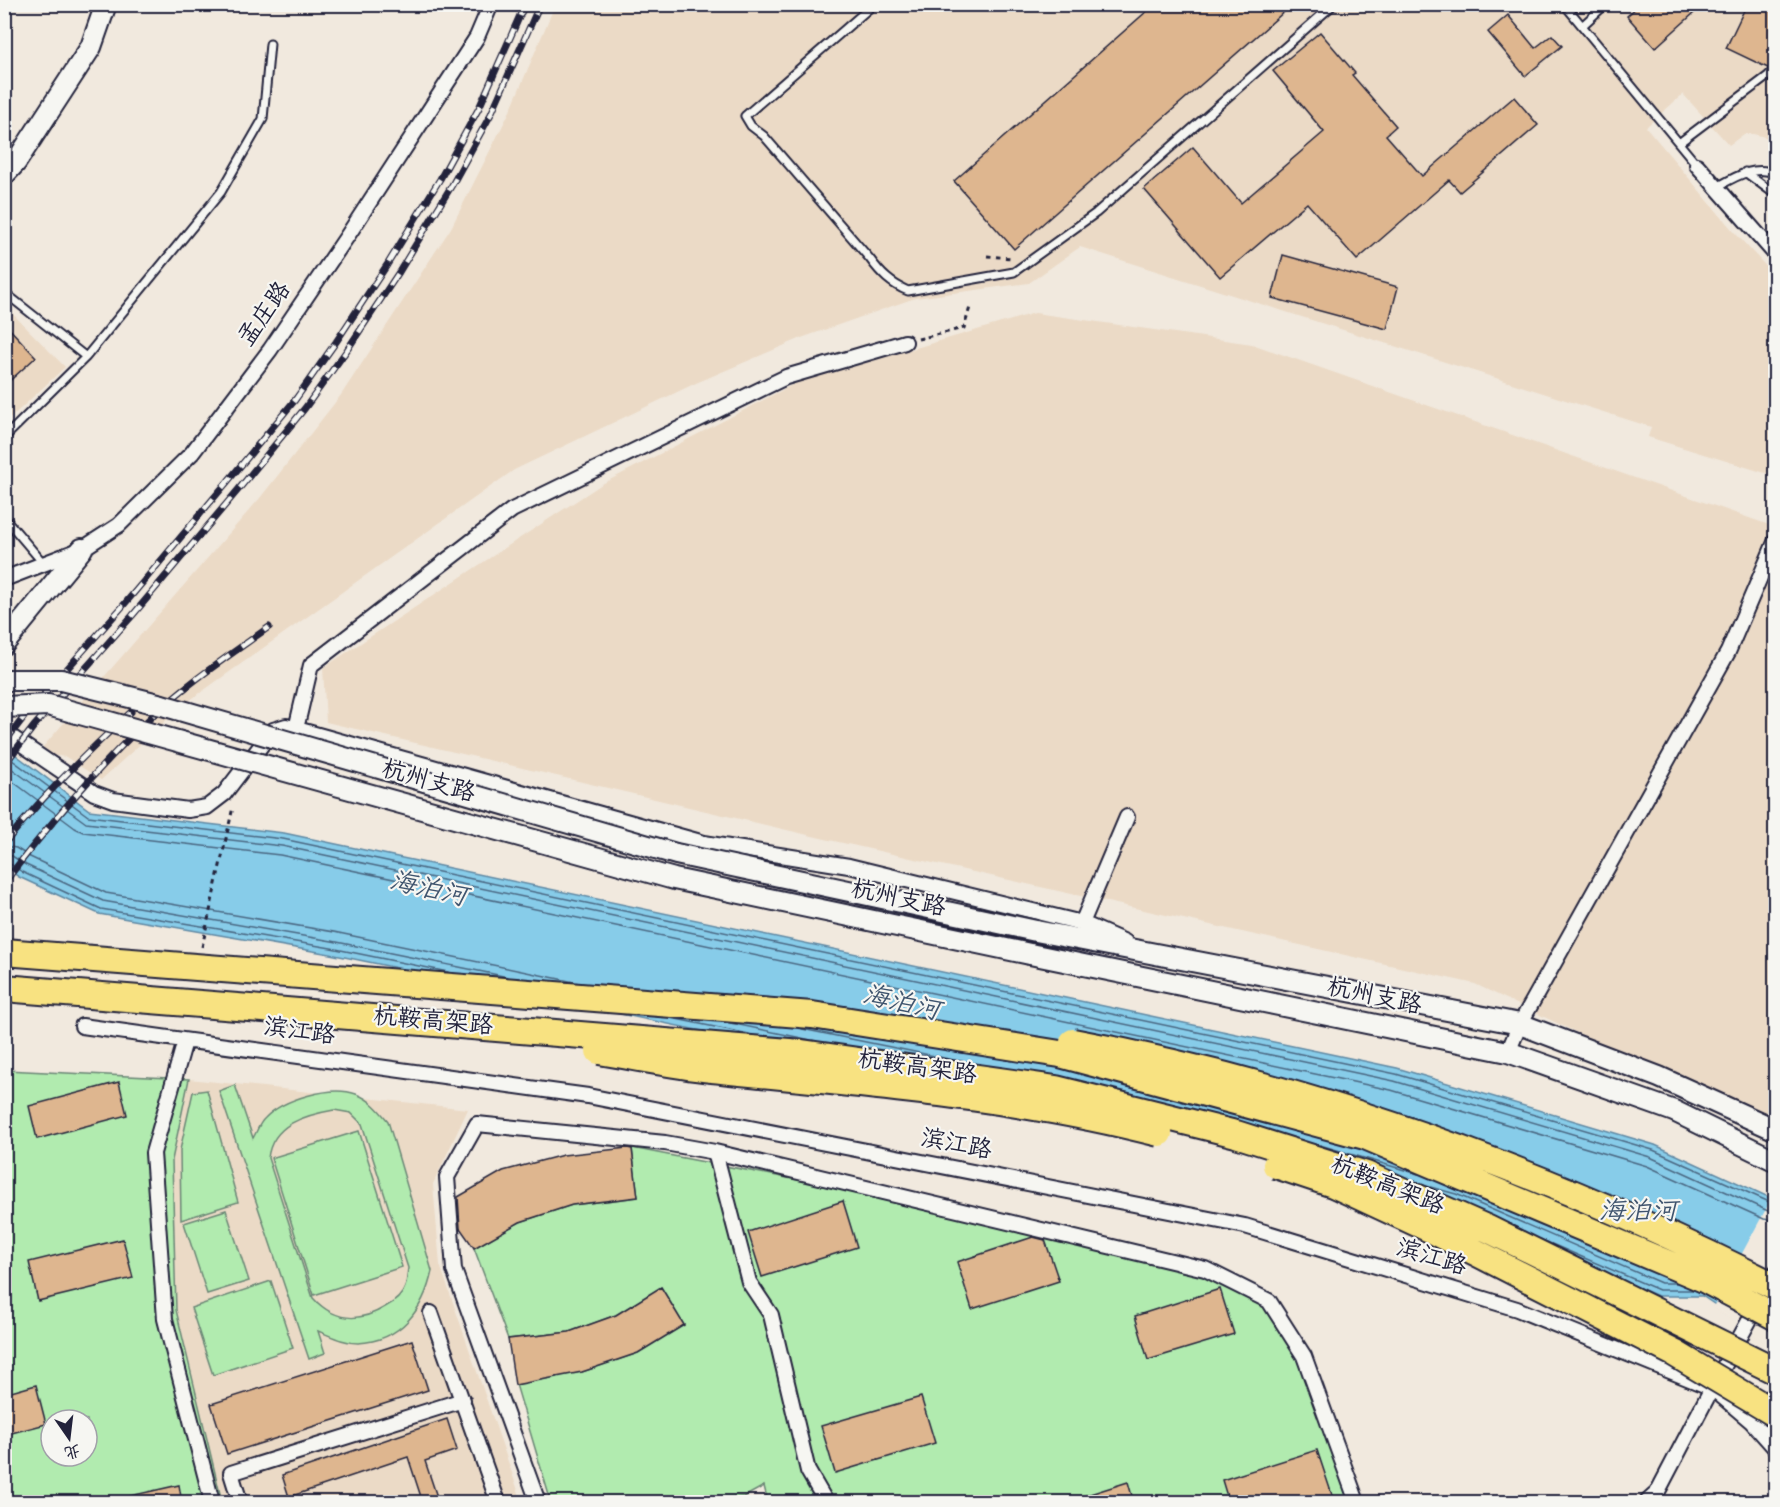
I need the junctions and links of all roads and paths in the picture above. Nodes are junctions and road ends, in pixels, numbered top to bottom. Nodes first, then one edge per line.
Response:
1 (106, 4) edge
2 (491, 4) edge
3 (874, 4) edge
4 (1334, 4) edge
5 (1564, 4) edge
6 (1606, 4) edge
7 (1582, 26) junction
8 (270, 44) dead end
9 (1776, 68) edge
10 (1679, 143) junction
11 (1697, 165) joint
12 (1745, 172) junction
13 (1776, 174) edge
14 (4, 175) edge
15 (1716, 188) junction
16 (1776, 195) edge
17 (1776, 255) edge
18 (4, 292) edge
19 (970, 307) dead end
20 (905, 342) joint
21 (86, 357) junction
22 (4, 438) edge
23 (4, 517) edge
24 (1776, 540) edge
25 (82, 549) junction
26 (44, 564) junction
27 (4, 579) edge
28 (4, 644) edge
29 (4, 680) edge
30 (4, 707) edge
31 (296, 729) junction
32 (4, 732) edge
33 (234, 804) dead end
34 (1127, 817) dead end
35 (1082, 923) junction
36 (4, 952) edge
37 (1149, 953) junction
38 (200, 954) dead end
39 (4, 987) edge
40 (766, 1012) junction
41 (404, 1020) junction
42 (1520, 1024) junction
43 (82, 1026) dead end
44 (185, 1041) junction
45 (1508, 1052) junction
46 (1776, 1130) edge
47 (715, 1152) junction
48 (1776, 1161) edge
49 (1776, 1272) edge
50 (1776, 1287) edge
51 (431, 1313) dead end
52 (1776, 1317) edge
53 (1776, 1371) edge
54 (1712, 1388) junction
55 (463, 1400) junction
56 (1776, 1414) edge
57 (1776, 1449) edge
58 (212, 1503) edge
59 (240, 1503) edge
60 (498, 1503) edge
61 (538, 1503) edge
62 (826, 1503) edge
63 (1357, 1503) edge
64 (1647, 1503) edge

1 - 14 main road
2 - 25 street, 孟庄路
3 - 4 lane
5 - 7 lane
6 - 7 lane
7 - 10 lane
8 - 21 lane
9 - 10 lane
10 - 11 lane
11 - 15 street
12 - 13 lane
12 - 15 lane
12 - 16 lane
15 - 17 street
18 - 21 lane
19 - 20 path
20 - 31 street
21 - 22 lane
23 - 26 lane
24 - 42 street
25 - 26 street, 孟庄路
25 - 28 main road
26 - 27 street, 孟庄路
29 - 37 main road, 杭州支路, bridge
30 - 45 main road, 杭州支路, bridge
31 - 32 street
31 - 35 street
33 - 38 path
34 - 35 street
35 - 37 street
36 - 40 highway, 杭鞍高架路, bridge
37 - 42 main road, 杭州支路
39 - 41 highway, 杭鞍高架路, bridge
40 - 50 highway, bridge
40 - 52 highway, 杭鞍高架路, bridge
41 - 53 highway, 杭鞍高架路, bridge
41 - 56 highway, bridge
42 - 45 street
42 - 46 main road, 杭州支路
43 - 44 street, 滨江路
44 - 54 street, 滨江路
44 - 58 street
45 - 48 main road, 杭州支路
47 - 61 street
47 - 62 street
47 - 63 street
49 - 54 street, bridge
51 - 55 street
54 - 57 street, 滨江路
54 - 64 street
55 - 59 street
55 - 60 street

